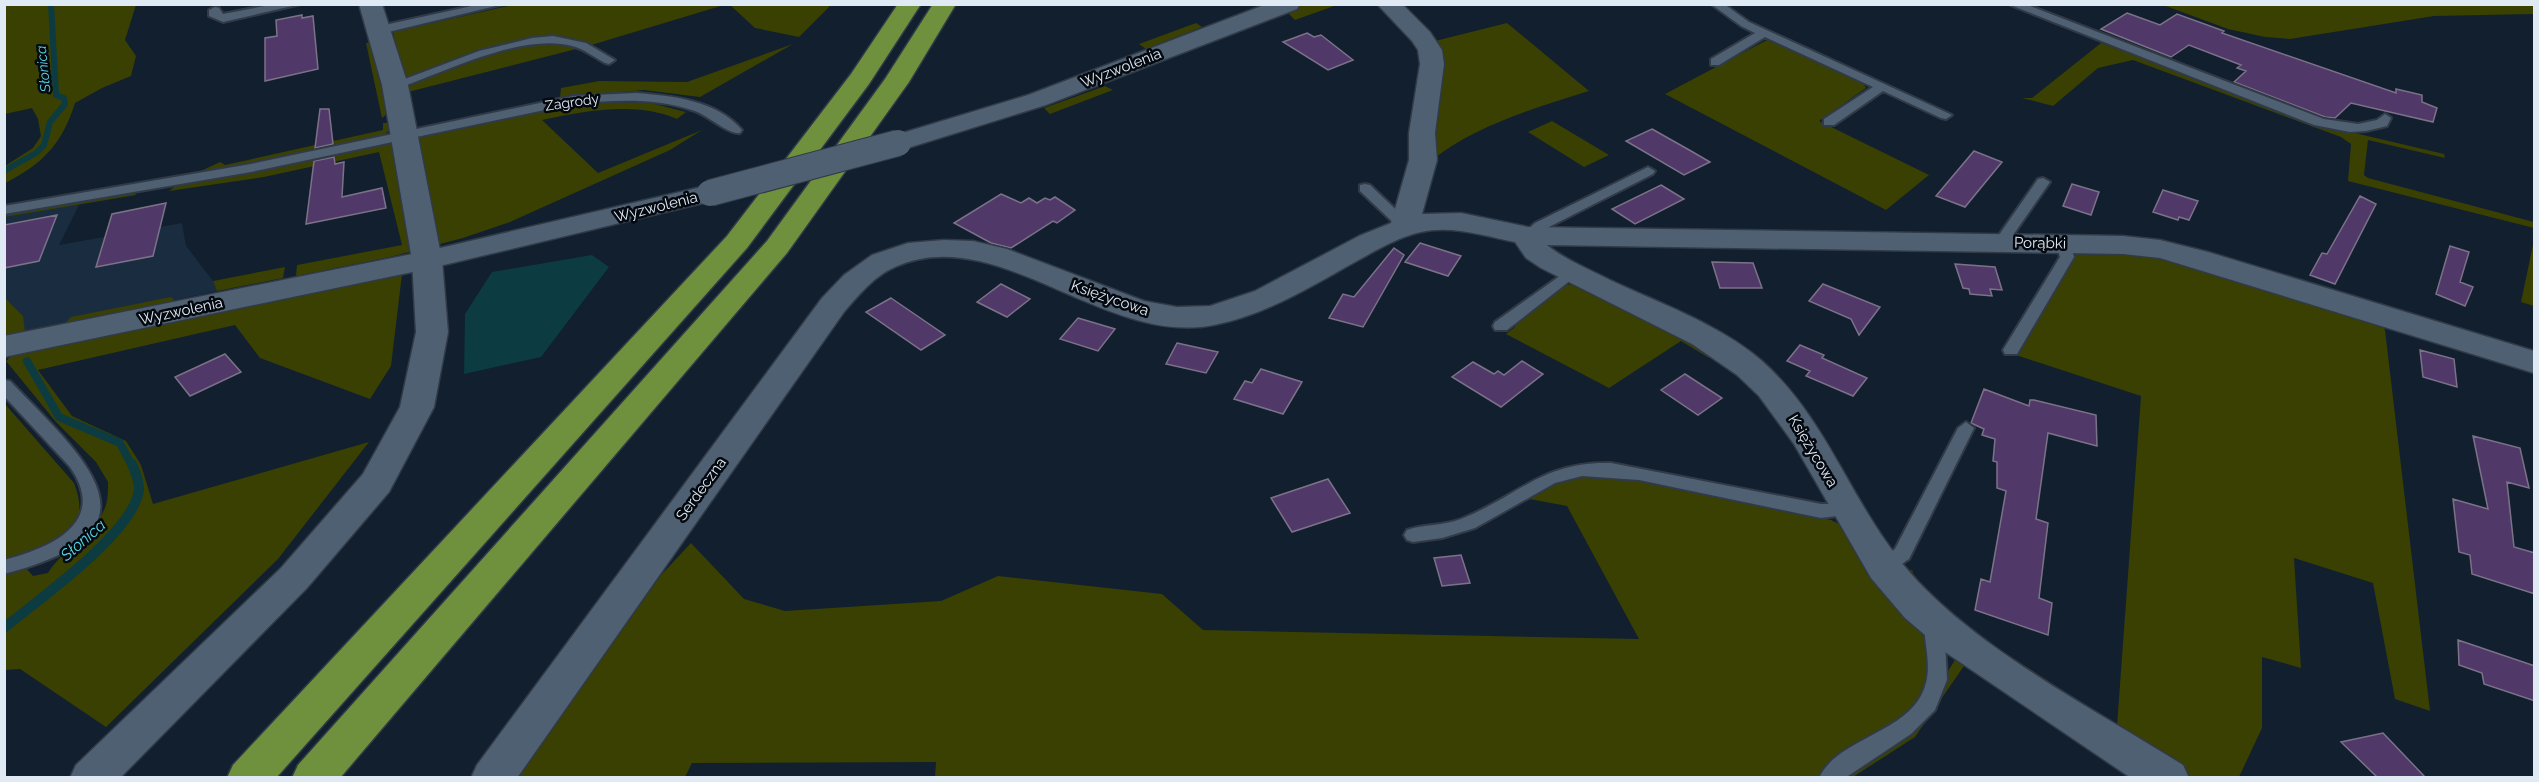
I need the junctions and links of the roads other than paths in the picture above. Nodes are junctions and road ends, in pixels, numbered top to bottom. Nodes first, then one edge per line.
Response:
1 (296, 4) edge
2 (370, 4) edge
3 (499, 4) edge
4 (910, 4) edge
5 (945, 4) edge
6 (1289, 4) edge
7 (1388, 4) edge
8 (1716, 4) edge
9 (2013, 4) edge
10 (215, 10) dead end
11 (380, 30) junction
12 (1764, 33) junction
13 (609, 60) dead end
14 (1715, 62) dead end
15 (394, 86) junction
16 (1882, 86) junction
17 (1946, 115) dead end
18 (2385, 118) dead end
19 (1829, 122) dead end
20 (735, 130) dead end
21 (403, 134) junction
22 (1648, 171) dead end
23 (2043, 182) dead end
24 (1365, 188) dead end
25 (4, 210) edge
26 (1405, 226) junction
27 (1528, 236) junction
28 (2007, 243) junction
29 (2063, 243) junction
30 (944, 249) joint
31 (427, 260) junction
32 (1571, 273) junction
33 (1501, 326) dead end
34 (4, 347) edge
35 (2011, 350) dead end
36 (2535, 362) edge
37 (4, 385) edge
38 (1966, 428) dead end
39 (1847, 509) junction
40 (1413, 535) dead end
41 (4, 567) edge
42 (1884, 567) junction
43 (1934, 622) junction
44 (91, 777) edge
45 (248, 777) edge
46 (314, 777) edge
47 (492, 777) edge
48 (1830, 777) edge
49 (2168, 777) edge

1 - 10 lane
2 - 11 street
3 - 11 lane
4 - 45 highway
5 - 46 highway
6 - 31 street, Wyzwolenia, bridge
7 - 26 street
8 - 12 lane
9 - 18 lane
11 - 15 street
12 - 14 lane
12 - 16 lane
13 - 15 lane
15 - 21 street
16 - 17 lane
16 - 19 lane
20 - 21 lane, Zagrody
21 - 25 lane, Zagrody
21 - 31 street
22 - 27 lane
23 - 28 lane
24 - 26 lane
26 - 27 street, Księżycowa
26 - 30 street, Księżycowa
27 - 28 street, Porąbki
27 - 32 street, Księżycowa
28 - 29 street, Porąbki
29 - 35 lane
29 - 36 street, Porąbki
30 - 47 street, Serdeczna
31 - 34 street, Wyzwolenia
31 - 44 street
32 - 33 lane
32 - 39 street, Księżycowa
37 - 41 lane
38 - 42 lane
39 - 40 lane
39 - 42 street, Księżycowa
42 - 43 street, Księżycowa
43 - 48 lane
43 - 49 street, Księżycowa

